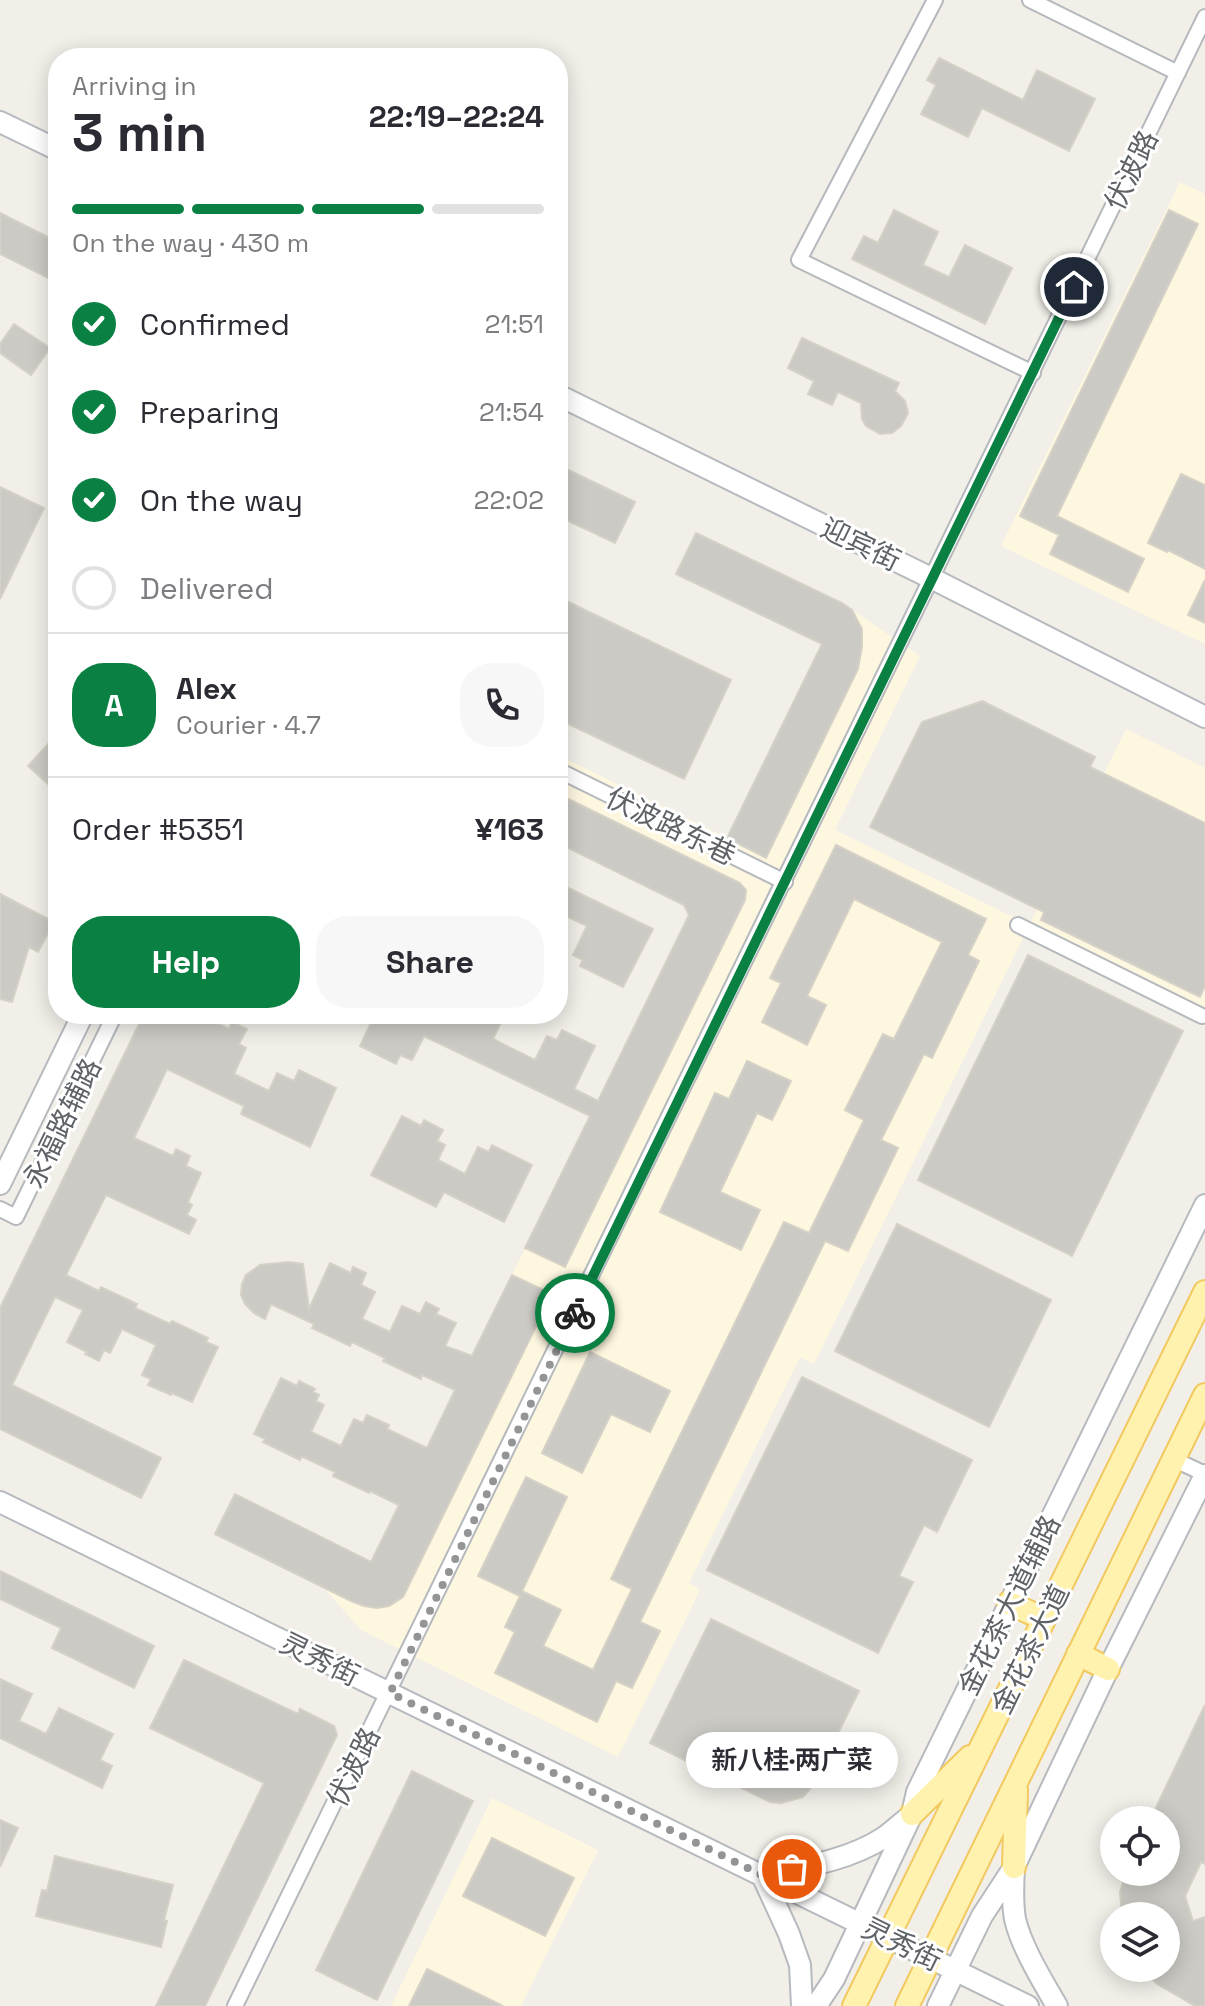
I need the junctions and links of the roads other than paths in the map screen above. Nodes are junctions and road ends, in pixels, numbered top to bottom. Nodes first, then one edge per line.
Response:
1 (935, 0) edge
2 (1030, 0) edge
3 (1205, 17) edge
4 (1178, 73) junction
5 (0, 122) edge
6 (48, 145) edge
7 (1033, 373) junction
8 (568, 400) edge
9 (933, 579) junction
10 (1205, 717) edge
11 (568, 775) edge
12 (785, 882) junction
13 (1018, 925) dead end
14 (1202, 1016) dead end
15 (78, 1024) edge
16 (110, 1024) edge
17 (0, 1184) edge
18 (1205, 1205) edge
19 (0, 1209) edge
20 (1205, 1292) edge
21 (1205, 1395) edge
22 (1173, 1459) junction
23 (1205, 1475) edge
24 (0, 1502) edge
25 (1009, 1603) junction
26 (1044, 1619) junction
27 (1078, 1654) junction
28 (1108, 1669) junction
29 (390, 1693) junction
30 (982, 1745) junction
31 (1016, 1781) junction
32 (912, 1814) junction
33 (1014, 1867) junction
34 (762, 1875) junction
35 (861, 1924) junction
36 (888, 1937) junction
37 (930, 1958) junction
38 (956, 1970) junction
39 (235, 2006) edge
40 (802, 2006) edge
41 (816, 2006) edge
42 (854, 2006) edge
43 (907, 2006) edge
44 (938, 2006) edge
45 (1028, 2006) edge
46 (1057, 2006) edge

1 - 7 street
2 - 4 street
3 - 4 street, 伏波路
4 - 7 street, 伏波路
5 - 6 main road
7 - 9 street, 伏波路
8 - 9 main road, 迎宾街
9 - 10 main road, 迎宾街
9 - 12 street, 伏波路
11 - 12 street, 伏波路东巷
12 - 29 street, 伏波路
13 - 14 street
15 - 17 main road
16 - 19 street, 永福路辅路
18 - 25 main road, 金花茶大道辅路
20 - 26 main road, 金花茶大道
21 - 22 main road, 金花茶大道
22 - 23 street
22 - 27 main road, 金花茶大道
23 - 28 main road
24 - 29 main road, 灵秀街
25 - 26 main road
25 - 32 main road, 金花茶大道辅路
26 - 30 main road, 金花茶大道
27 - 28 main road
27 - 31 main road, 金花茶大道
28 - 33 main road
29 - 34 main road, 灵秀街
29 - 39 street, 伏波路
30 - 32 main road
30 - 36 main road, 金花茶大道
31 - 33 main road
31 - 37 main road, 金花茶大道
32 - 34 main road
32 - 35 main road, 金花茶大道辅路
33 - 38 main road
33 - 46 main road
34 - 35 main road, 灵秀街
34 - 40 main road
35 - 36 main road, 灵秀街
35 - 41 main road, 金花茶大道辅路
36 - 37 main road, 灵秀街
36 - 42 main road, 金花茶大道
37 - 38 main road, 灵秀街
37 - 43 main road, 金花茶大道
38 - 44 main road
38 - 45 main road, 灵秀街

